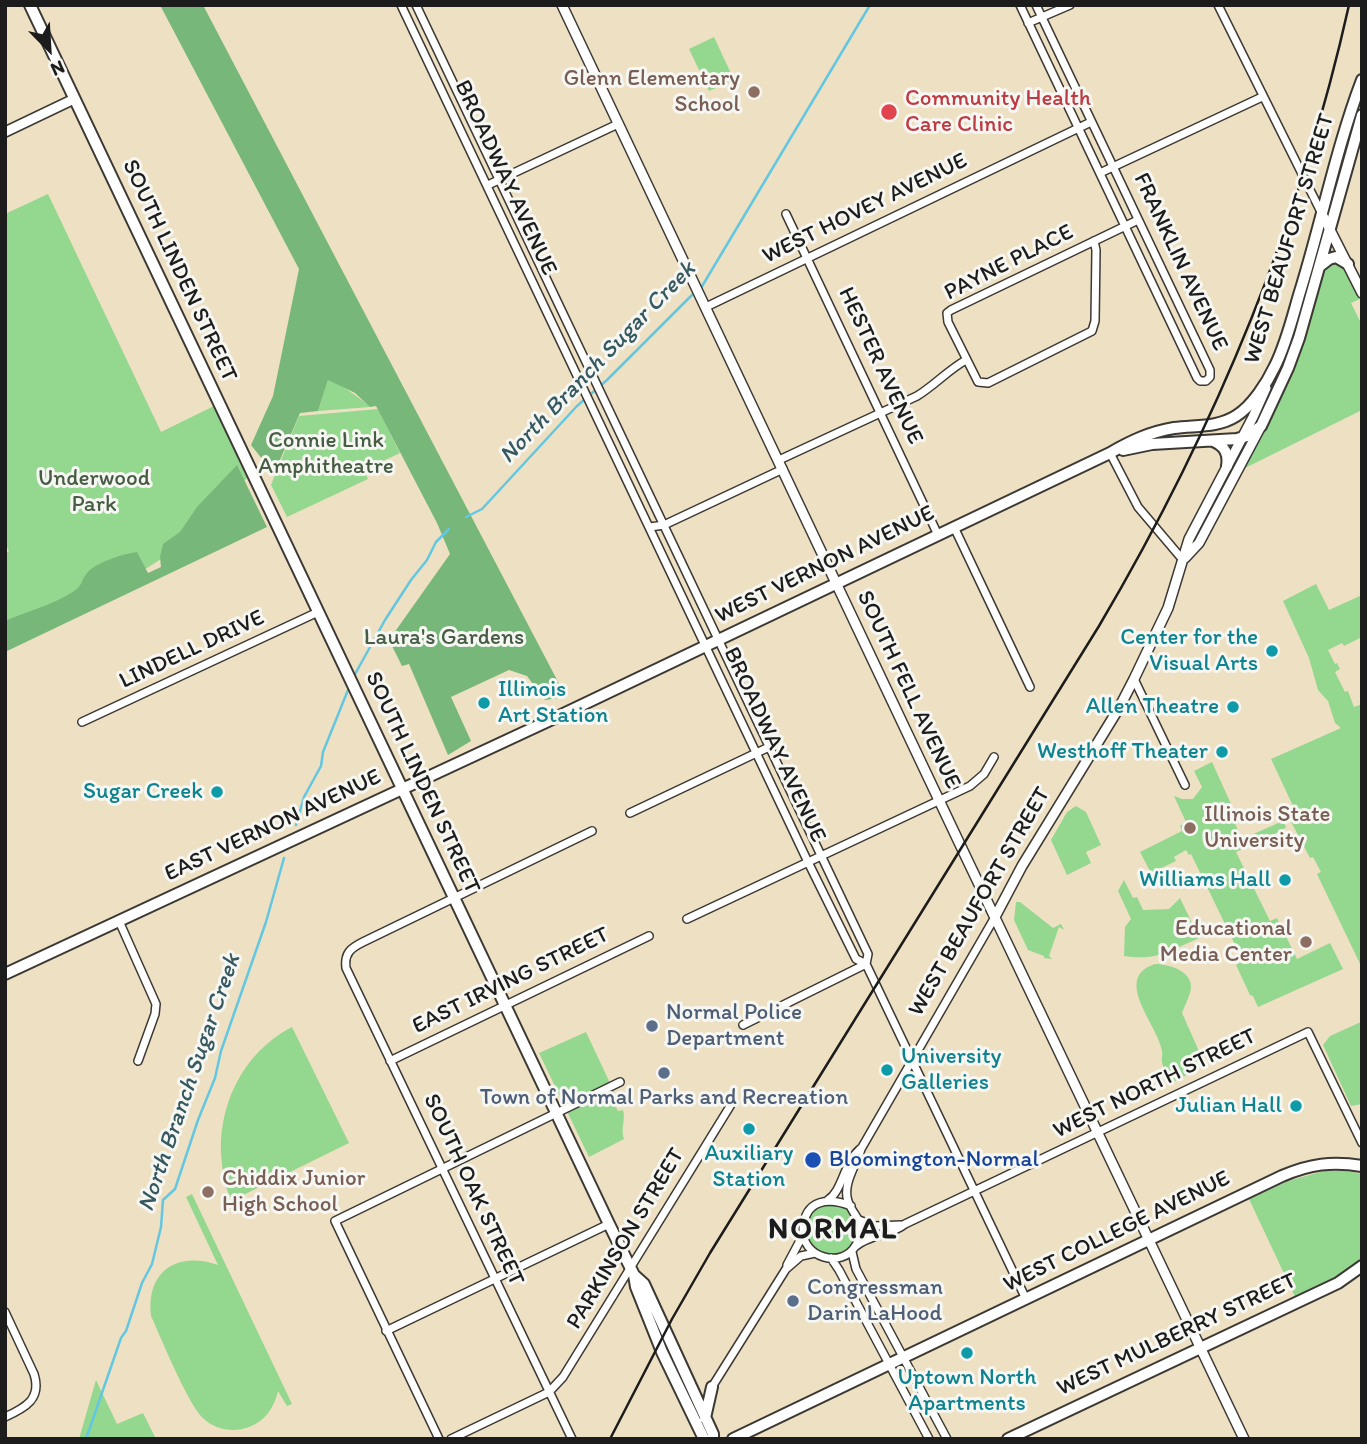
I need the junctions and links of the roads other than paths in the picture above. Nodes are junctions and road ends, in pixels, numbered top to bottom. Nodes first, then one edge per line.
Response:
1 (30, 5) edge
2 (401, 5) edge
3 (415, 5) edge
4 (562, 5) edge
5 (1020, 5) edge
6 (1036, 5) edge
7 (1070, 5) edge
8 (1217, 5) edge
9 (1042, 18) junction
10 (1028, 23) junction
11 (1362, 80) edge
12 (1262, 97) junction
13 (74, 99) junction
14 (1362, 115) edge
15 (1091, 122) junction
16 (618, 124) junction
17 (1078, 129) junction
18 (5, 132) edge
19 (1113, 166) junction
20 (1100, 173) junction
21 (499, 180) junction
22 (488, 186) junction
23 (786, 214) dead end
24 (1323, 216) junction
25 (1138, 220) junction
26 (1125, 226) junction
27 (1331, 230) junction
28 (1094, 241) junction
29 (807, 259) junction
30 (1348, 264) junction
31 (1320, 266) junction
32 (1362, 293) edge
33 (706, 307) junction
34 (966, 360) junction
35 (586, 361) junction
36 (573, 367) junction
37 (1275, 368) junction
38 (881, 412) junction
39 (613, 416) junction
40 (598, 419) junction
41 (1261, 426) junction
42 (1242, 438) junction
43 (1213, 441) junction
44 (1110, 453) junction
45 (781, 464) junction
46 (1227, 466) junction
47 (664, 525) junction
48 (650, 527) junction
49 (954, 527) junction
50 (938, 534) junction
51 (1183, 560) junction
52 (836, 583) junction
53 (318, 612) junction
54 (719, 640) junction
55 (705, 646) junction
56 (1134, 679) junction
57 (1030, 687) dead end
58 (559, 716) joint
59 (82, 722) dead end
60 (769, 747) junction
61 (757, 753) junction
62 (994, 757) dead end
63 (1185, 785) dead end
64 (401, 789) junction
65 (939, 800) junction
66 (630, 813) dead end
67 (592, 831) dead end
68 (821, 856) junction
69 (808, 862) junction
70 (453, 897) junction
71 (995, 918) junction
72 (687, 919) dead end
73 (120, 921) junction
74 (649, 936) dead end
75 (866, 964) junction
76 (5, 974) edge
77 (504, 1004) junction
78 (743, 1025) dead end
79 (138, 1061) dead end
80 (390, 1061) junction
81 (912, 1063) junction
82 (620, 1082) dead end
83 (732, 1103) dead end
84 (556, 1113) junction
85 (1098, 1132) junction
86 (1362, 1143) edge
87 (861, 1149) junction
88 (1362, 1166) edge
89 (442, 1169) junction
90 (974, 1192) junction
91 (826, 1201) junction
92 (851, 1206) junction
93 (859, 1220) junction
94 (609, 1224) junction
95 (905, 1224) junction
96 (803, 1235) junction
97 (1150, 1239) junction
98 (854, 1249) junction
99 (815, 1253) junction
100 (831, 1258) junction
101 (1362, 1266) edge
102 (786, 1269) junction
103 (632, 1271) junction
104 (494, 1279) junction
105 (1026, 1299) junction
106 (5, 1312) edge
107 (386, 1331) junction
108 (1201, 1348) junction
109 (897, 1361) junction
110 (690, 1383) junction
111 (712, 1387) junction
112 (549, 1392) junction
113 (5, 1417) edge
114 (705, 1418) junction
115 (439, 1439) edge
116 (451, 1439) edge
117 (572, 1439) edge
118 (704, 1439) edge
119 (713, 1439) edge
120 (733, 1439) edge
121 (929, 1439) edge
122 (947, 1439) edge
123 (1008, 1439) edge
124 (1244, 1439) edge

1 - 13 main road, SOUTH LINDEN STREET
2 - 22 street, BROADWAY AVENUE
3 - 21 street, BROADWAY AVENUE
4 - 16 street, SOUTH FELL AVENUE
5 - 10 street, FRANKLIN AVENUE
6 - 9 street, FRANKLIN AVENUE
7 - 9 street
8 - 12 street
9 - 10 street
9 - 15 street, FRANKLIN AVENUE
10 - 17 street, FRANKLIN AVENUE
11 - 24 main road, WEST BEAUFORT STREET
12 - 19 street
12 - 24 street
13 - 18 street
13 - 53 main road, SOUTH LINDEN STREET
14 - 27 main road, WEST BEAUFORT STREET
15 - 17 street, WEST HOVEY AVENUE
15 - 19 street, FRANKLIN AVENUE
16 - 21 street
16 - 33 street, SOUTH FELL AVENUE
17 - 20 street, FRANKLIN AVENUE
17 - 29 street, WEST HOVEY AVENUE
19 - 20 street
19 - 25 street, FRANKLIN AVENUE
20 - 26 street, FRANKLIN AVENUE
21 - 22 street
21 - 35 street, BROADWAY AVENUE
22 - 36 street, BROADWAY AVENUE
23 - 29 street, HESTER AVENUE
24 - 27 street
24 - 37 main road, WEST BEAUFORT STREET
25 - 26 street, PAYNE PLACE
25 - 26 street, FRANKLIN AVENUE
26 - 28 street, PAYNE PLACE
27 - 30 street
27 - 31 main road, WEST BEAUFORT STREET
28 - 34 street, PAYNE PLACE
28 - 34 street, PAYNE PLACE
29 - 33 street, WEST HOVEY AVENUE
29 - 38 street, HESTER AVENUE
30 - 31 main road
30 - 32 street
31 - 41 main road, WEST BEAUFORT STREET
33 - 45 street, SOUTH FELL AVENUE
34 - 38 street
35 - 36 street
35 - 39 street, BROADWAY AVENUE
36 - 40 street, BROADWAY AVENUE
37 - 42 street, WEST BEAUFORT STREET
37 - 44 main road, WEST VERNON AVENUE
38 - 45 street
38 - 50 street, HESTER AVENUE
39 - 40 street
39 - 47 street, BROADWAY AVENUE
40 - 48 street, BROADWAY AVENUE
41 - 42 main road, WEST VERNON AVENUE
41 - 51 street, WEST BEAUFORT STREET
42 - 43 main road, WEST VERNON AVENUE
42 - 46 street, WEST BEAUFORT STREET
43 - 44 main road, WEST VERNON AVENUE
43 - 46 main road
44 - 49 main road, WEST VERNON AVENUE
44 - 51 street
45 - 47 street
45 - 52 street, SOUTH FELL AVENUE
46 - 51 street, WEST BEAUFORT STREET
47 - 48 street
47 - 54 street, BROADWAY AVENUE
48 - 55 street, BROADWAY AVENUE
49 - 50 main road, WEST VERNON AVENUE
49 - 57 street
50 - 52 main road, WEST VERNON AVENUE
51 - 56 street, WEST BEAUFORT STREET
52 - 54 main road, WEST VERNON AVENUE
52 - 65 street, SOUTH FELL AVENUE
53 - 59 street, LINDELL DRIVE
53 - 64 main road, SOUTH LINDEN STREET
54 - 55 main road, WEST VERNON AVENUE
54 - 60 street, BROADWAY AVENUE
55 - 58 main road, WEST VERNON AVENUE
55 - 61 street, BROADWAY AVENUE
56 - 63 street
56 - 71 street, WEST BEAUFORT STREET
58 - 64 main road, EAST VERNON AVENUE
60 - 61 street
60 - 68 street, BROADWAY AVENUE
61 - 66 street
61 - 69 street, BROADWAY AVENUE
62 - 65 street
64 - 70 main road, SOUTH LINDEN STREET
64 - 73 main road, EAST VERNON AVENUE
65 - 68 street
65 - 71 street, SOUTH FELL AVENUE
67 - 70 street
68 - 69 street
68 - 75 street, BROADWAY AVENUE
69 - 72 street
69 - 75 street, BROADWAY AVENUE
70 - 77 main road, SOUTH LINDEN STREET
70 - 80 street, SOUTH OAK STREET
71 - 81 street, WEST BEAUFORT STREET
71 - 85 street, SOUTH FELL AVENUE
73 - 76 main road, EAST VERNON AVENUE
73 - 79 street
74 - 77 street, EAST IRVING STREET
75 - 78 street
75 - 81 street, BROADWAY AVENUE
77 - 80 street, EAST IRVING STREET
77 - 84 main road, SOUTH LINDEN STREET
80 - 89 street, SOUTH OAK STREET
81 - 87 street, WEST BEAUFORT STREET
81 - 90 street, BROADWAY AVENUE
82 - 84 street
83 - 103 street, PARKINSON STREET
84 - 89 street
84 - 94 main road, SOUTH LINDEN STREET
85 - 86 street, WEST NORTH STREET
85 - 90 street, WEST NORTH STREET
85 - 97 street, SOUTH FELL AVENUE
87 - 91 street, WEST BEAUFORT STREET
87 - 92 street, WEST BEAUFORT STREET
88 - 97 main road, WEST COLLEGE AVENUE
89 - 104 street, SOUTH OAK STREET
89 - 107 street
90 - 95 street, WEST NORTH STREET
90 - 105 street, BROADWAY AVENUE
91 - 92 street
91 - 96 street
92 - 93 street
93 - 95 street, WEST NORTH STREET
93 - 98 street
94 - 103 main road, SOUTH LINDEN STREET
94 - 104 street
95 - 98 street, WEST NORTH STREET
96 - 99 street
96 - 102 street
97 - 105 main road, WEST COLLEGE AVENUE
97 - 108 street, SOUTH FELL AVENUE
98 - 100 street
98 - 109 street
99 - 100 street
99 - 102 street
100 - 109 street
101 - 108 main road, WEST MULBERRY STREET
102 - 111 street
103 - 110 main road, SOUTH LINDEN STREET
103 - 112 street, PARKINSON STREET
103 - 118 main road, SOUTH LINDEN STREET
104 - 107 street
104 - 112 street, SOUTH OAK STREET
105 - 109 main road, WEST COLLEGE AVENUE
106 - 113 street
107 - 115 street
108 - 123 main road, WEST MULBERRY STREET
108 - 124 street, SOUTH FELL AVENUE
109 - 120 main road, WEST COLLEGE AVENUE
109 - 121 street
109 - 122 street
110 - 111 main road
110 - 114 main road, SOUTH LINDEN STREET
111 - 114 main road
112 - 116 street
112 - 117 street, SOUTH OAK STREET
114 - 119 main road, SOUTH LINDEN STREET

